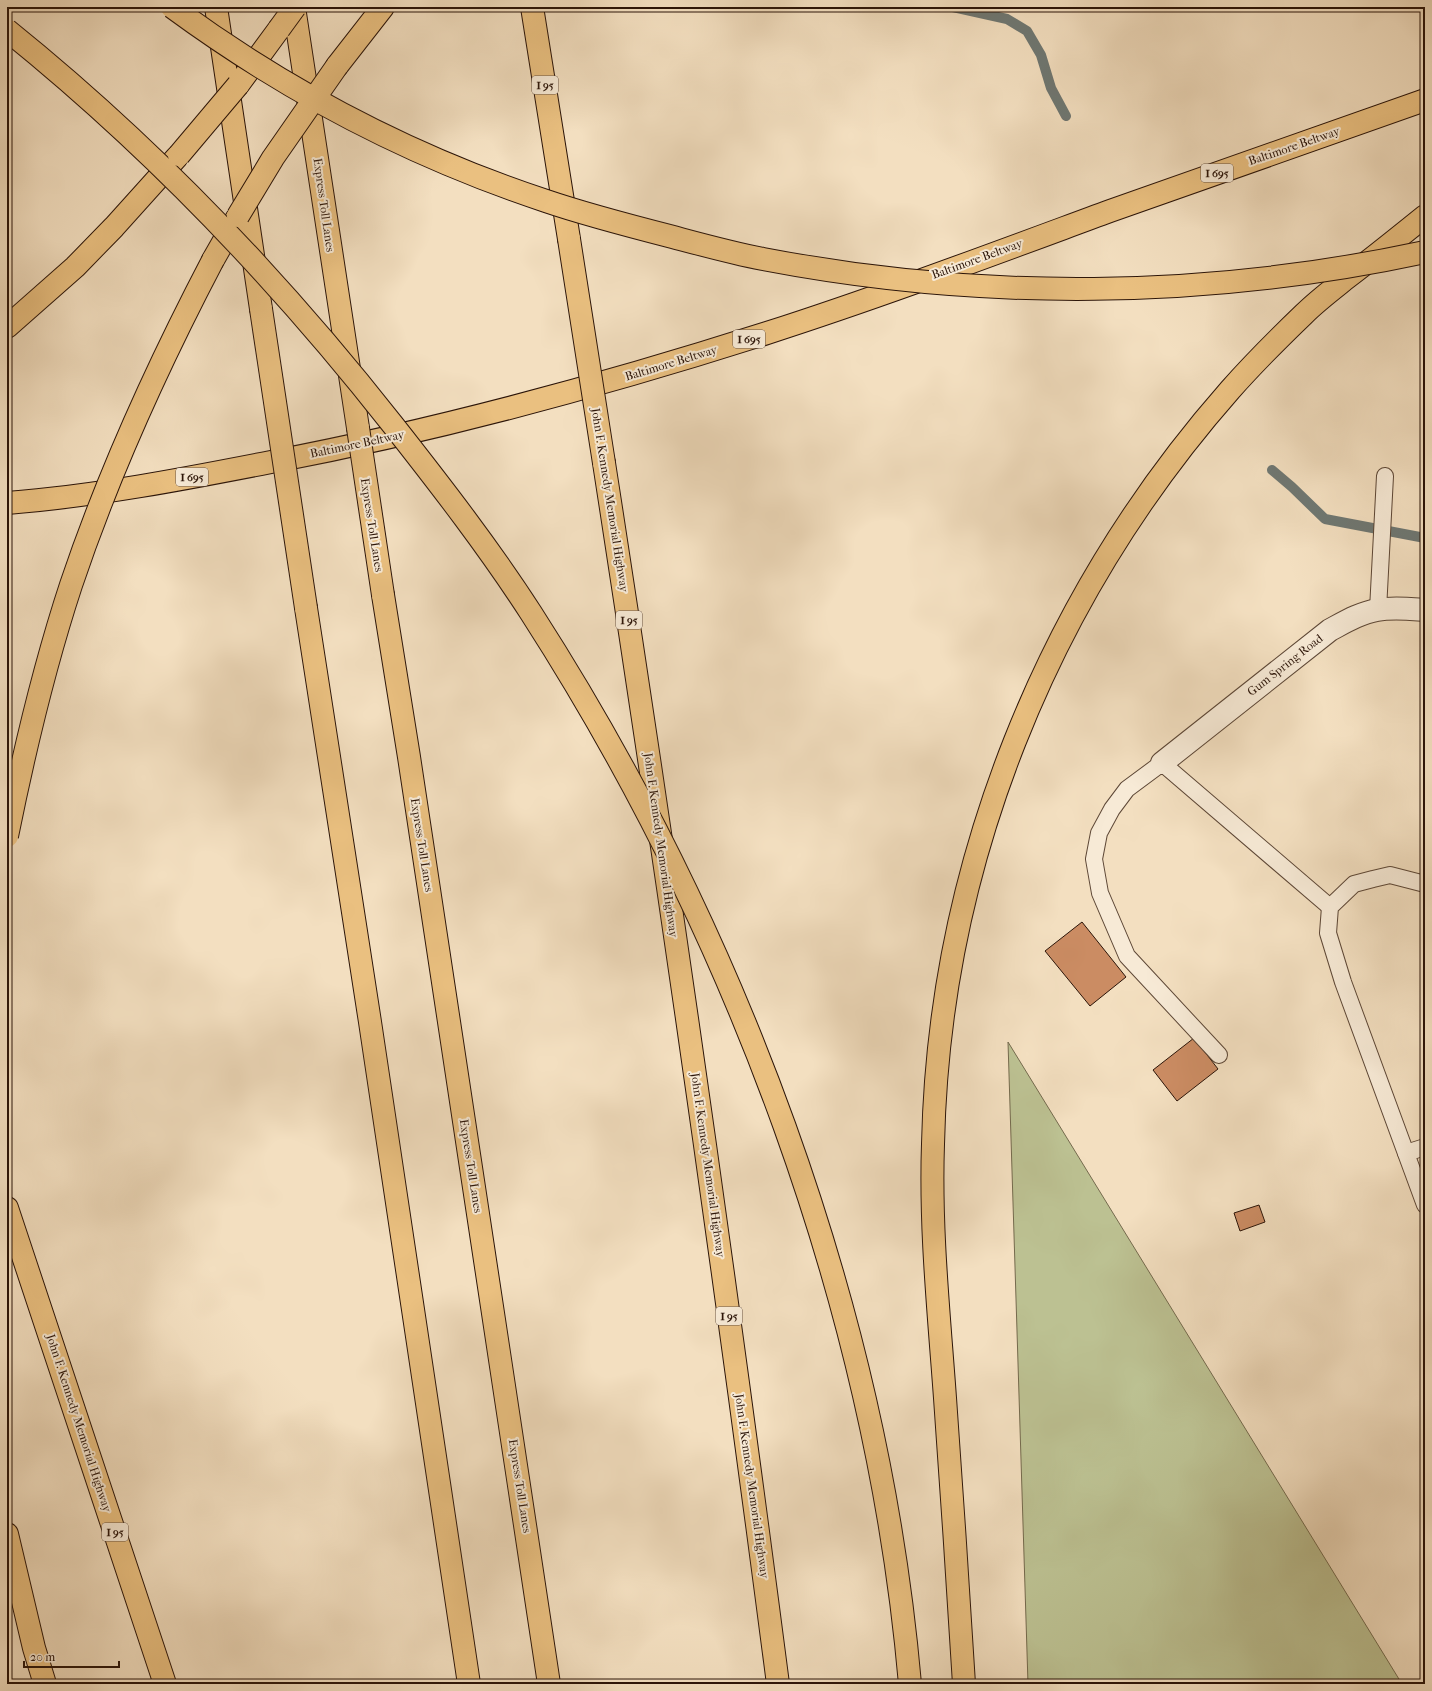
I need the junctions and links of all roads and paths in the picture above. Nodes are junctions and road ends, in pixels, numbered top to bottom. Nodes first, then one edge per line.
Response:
1 (172, 7) edge
2 (216, 7) edge
3 (295, 7) edge
4 (382, 7) edge
5 (532, 7) edge
6 (7, 30) edge
7 (1425, 100) edge
8 (1425, 216) edge
9 (1425, 252) edge
10 (7, 327) edge
11 (1385, 476) dead end
12 (7, 503) edge
13 (1378, 610) junction
14 (1425, 610) edge
15 (1162, 763) junction
16 (7, 836) edge
17 (1425, 884) edge
18 (1330, 907) junction
19 (1219, 1055) dead end
20 (1425, 1147) edge
21 (1406, 1153) junction
22 (1425, 1205) edge
23 (7, 1208) edge
24 (7, 1534) edge
25 (45, 1684) edge
26 (165, 1684) edge
27 (469, 1684) edge
28 (549, 1684) edge
29 (778, 1684) edge
30 (910, 1684) edge
31 (964, 1684) edge

1 - 9 highway, bridge
2 - 27 highway, bridge
3 - 10 highway, bridge
3 - 28 highway, Express Toll Lanes, bridge
4 - 16 highway, bridge
5 - 29 highway, John F. Kennedy Memorial Highway / I 95, bridge
6 - 30 highway, bridge
7 - 12 highway, Baltimore Beltway / I 695
8 - 31 highway
11 - 13 lane
13 - 14 street, Gum Spring Road
13 - 15 street, Gum Spring Road
15 - 18 lane
15 - 19 lane
17 - 18 lane
18 - 21 lane
20 - 21 lane
21 - 22 lane
23 - 26 highway, John F. Kennedy Memorial Highway / I 95
24 - 25 highway

